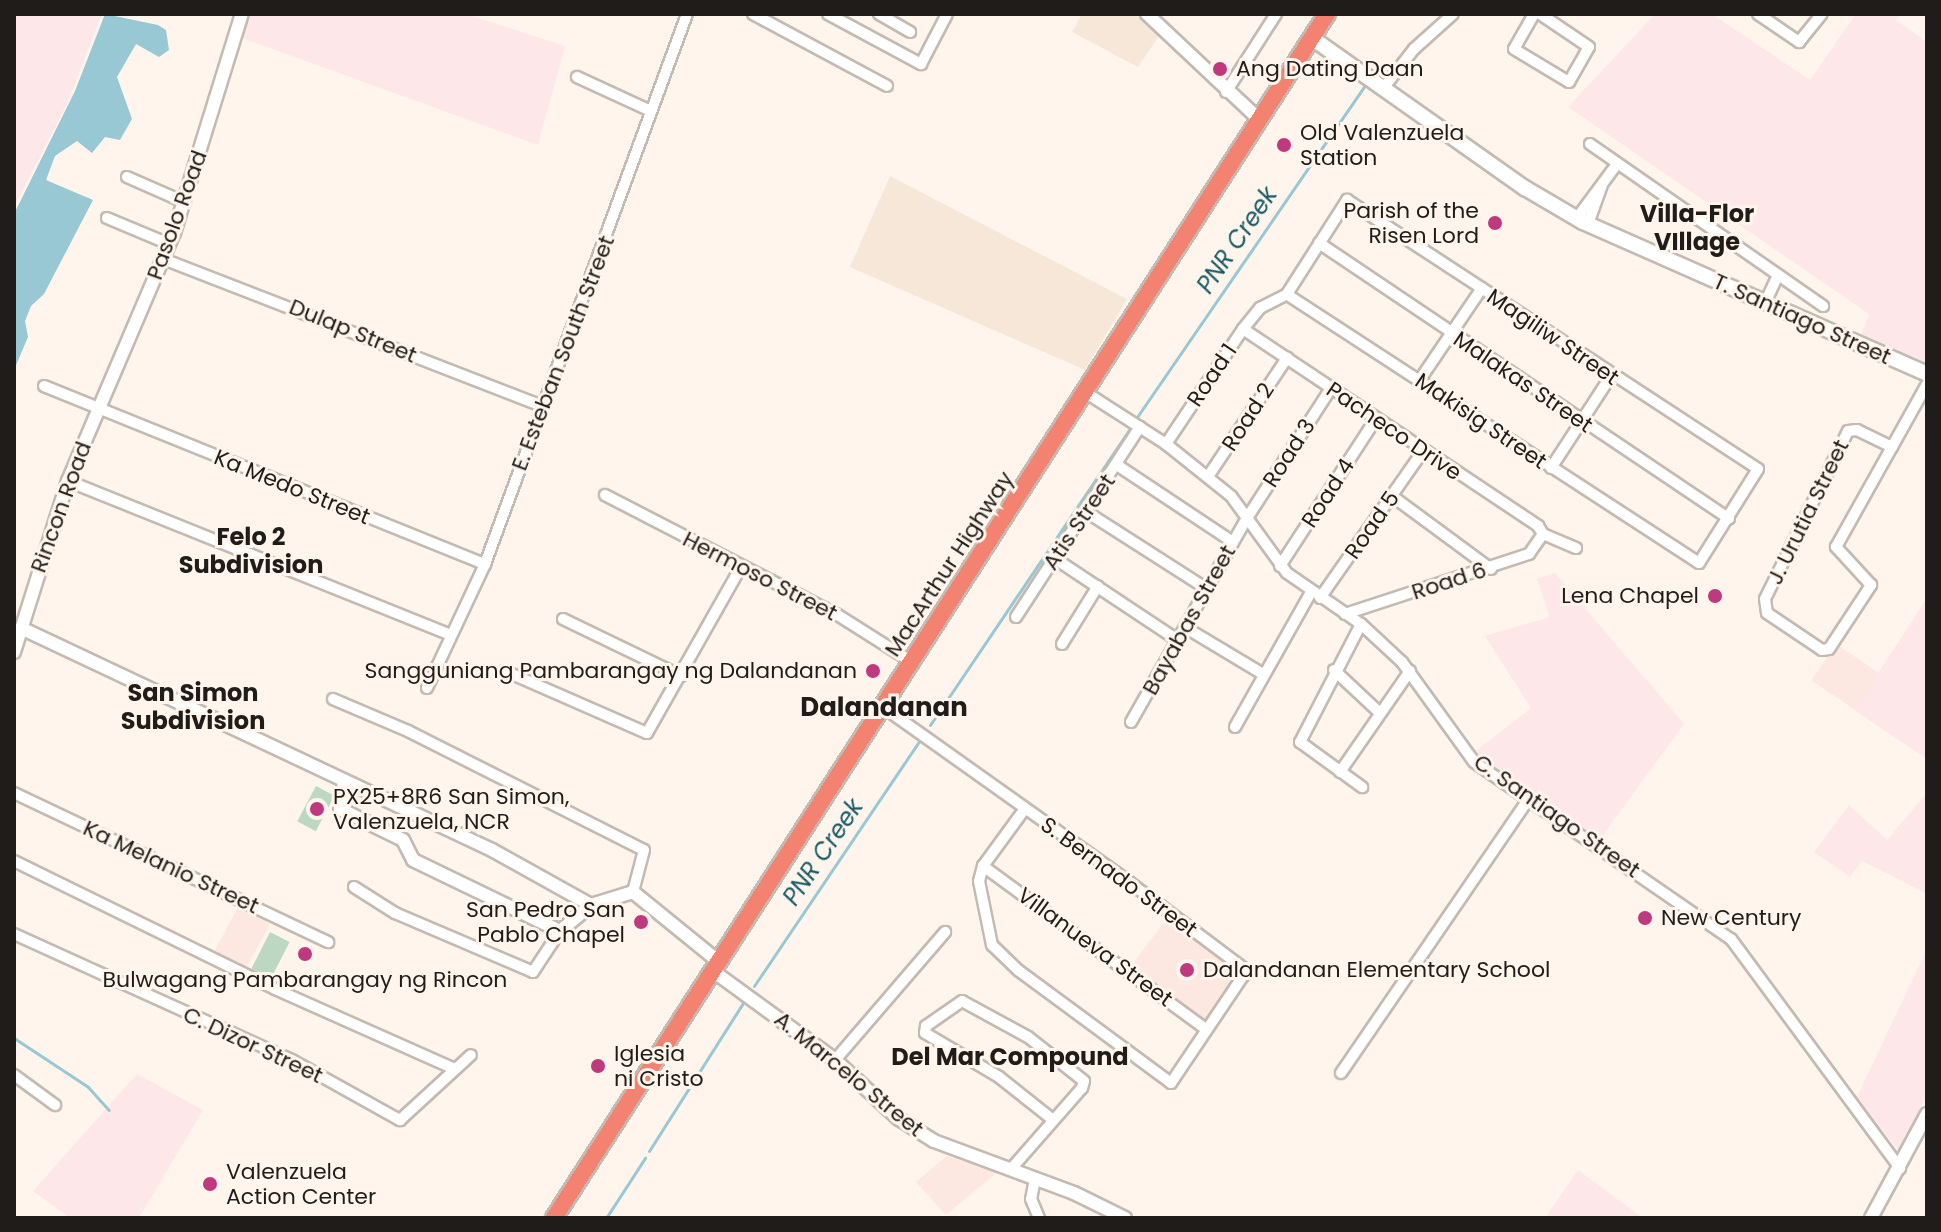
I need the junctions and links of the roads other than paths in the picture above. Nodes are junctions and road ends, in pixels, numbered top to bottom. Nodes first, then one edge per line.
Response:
1 (242, 14) edge
2 (687, 14) edge
3 (753, 14) edge
4 (828, 14) edge
5 (879, 14) edge
6 (947, 14) edge
7 (1147, 14) edge
8 (1276, 14) edge
9 (1327, 14) edge
10 (1453, 14) edge
11 (1534, 14) edge
12 (1540, 14) edge
13 (1758, 14) edge
14 (1822, 14) edge
15 (910, 32) dead end
16 (1312, 38) junction
17 (577, 77) dead end
18 (887, 86) dead end
19 (1385, 86) junction
20 (1226, 92) junction
21 (651, 111) junction
22 (1260, 120) junction
23 (1590, 144) dead end
24 (1617, 164) junction
25 (127, 177) dead end
26 (184, 202) junction
27 (107, 218) dead end
28 (1583, 221) junction
29 (1319, 243) junction
30 (169, 244) junction
31 (163, 259) junction
32 (1777, 277) junction
33 (1482, 288) junction
34 (1287, 294) junction
35 (1765, 303) junction
36 (1823, 306) dead end
37 (1243, 329) junction
38 (1452, 333) junction
39 (1287, 358) junction
40 (1927, 374) edge
41 (1611, 376) junction
42 (1419, 381) junction
43 (1927, 384) edge
44 (44, 386) dead end
45 (1331, 388) junction
46 (1085, 392) junction
47 (542, 406) junction
48 (99, 410) junction
49 (1376, 419) junction
50 (1582, 423) junction
51 (1140, 427) junction
52 (1166, 444) junction
53 (1892, 447) junction
54 (1423, 451) junction
55 (1117, 465) junction
56 (1551, 468) junction
57 (1209, 475) junction
58 (68, 481) junction
59 (605, 495) dead end
60 (1392, 496) junction
61 (1085, 511) junction
62 (1247, 518) junction
63 (1729, 518) junction
64 (1543, 534) junction
65 (1233, 542) junction
66 (1576, 548) dead end
67 (1054, 558) junction
68 (485, 564) junction
69 (1280, 566) junction
70 (741, 567) junction
71 (1491, 569) junction
72 (1098, 586) junction
73 (1207, 589) junction
74 (1316, 595) junction
75 (1345, 614) junction
76 (1016, 617) dead end
77 (563, 619) dead end
78 (1361, 624) junction
79 (21, 628) junction
80 (1188, 629) junction
81 (451, 635) junction
82 (1179, 641) junction
83 (1062, 644) dead end
84 (14, 649) edge
85 (912, 662) junction
86 (1334, 670) junction
87 (505, 671) dead end
88 (1410, 671) junction
89 (1263, 674) junction
90 (681, 676) junction
91 (427, 688) dead end
92 (333, 699) dead end
93 (883, 707) junction
94 (1380, 713) junction
95 (1131, 722) dead end
96 (1235, 727) dead end
97 (1340, 772) junction
98 (344, 782) junction
99 (1362, 787) dead end
100 (14, 793) edge
101 (1529, 798) junction
102 (1024, 810) junction
103 (14, 861) edge
104 (983, 866) junction
105 (354, 887) dead end
106 (633, 892) junction
107 (591, 905) junction
108 (560, 931) junction
109 (945, 932) dead end
110 (14, 934) edge
111 (328, 942) dead end
112 (716, 966) junction
113 (1206, 1029) junction
114 (471, 1055) dead end
115 (835, 1060) junction
116 (455, 1069) junction
117 (1341, 1073) dead end
118 (14, 1075) edge
119 (55, 1105) dead end
120 (1927, 1114) edge
121 (1053, 1120) junction
122 (1922, 1135) edge
123 (1900, 1168) junction
124 (1011, 1169) junction
125 (1035, 1179) junction
126 (554, 1218) edge
127 (1039, 1218) edge
128 (1125, 1218) edge
129 (1871, 1218) edge

1 - 26 street, Pasolo Road
2 - 21 street, E. Esteban South Street
3 - 18 street
4 - 6 street
5 - 15 street
7 - 20 street
8 - 20 street
9 - 16 highway, MacArthur Highway
10 - 19 street
11 - 12 street
13 - 14 street
16 - 19 main road, T. Santiago Street
16 - 22 highway, MacArthur Highway
17 - 21 street
19 - 28 main road, T. Santiago Street
20 - 22 street
21 - 47 street, E. Esteban South Street
22 - 46 highway, MacArthur Highway
23 - 24 street
24 - 28 street
24 - 32 street
25 - 26 street
26 - 30 street, Pasolo Road
27 - 30 street
28 - 35 main road, T. Santiago Street
29 - 33 street, Magiliw Street
29 - 34 street
29 - 38 street, Malakas Street
30 - 31 street, Pasolo Road
31 - 47 street, Dulap Street
31 - 48 street, Pasolo Road
32 - 35 street
32 - 36 street
33 - 38 street
33 - 41 street, Magiliw Street
34 - 37 street, Road 1
34 - 42 street, Makisig Street
35 - 40 main road, T. Santiago Street
37 - 39 street, Pacheco Drive
37 - 52 street, Road 1
38 - 42 street
38 - 50 street, Malakas Street
39 - 45 street, Pacheco Drive
39 - 57 street, Road 2
41 - 50 street
41 - 63 street, Magiliw Street
42 - 56 street, Makisig Street
43 - 53 street
44 - 48 street, Ka Medo Street
45 - 49 street, Pacheco Drive
45 - 62 street, Road 3
46 - 51 street, C. Santiago Street
46 - 85 highway, MacArthur Highway
47 - 68 street, E. Esteban South Street
48 - 58 street, Rincon Road
48 - 68 street, Ka Medo Street
49 - 54 street, Pacheco Drive
49 - 69 street, Road 4
50 - 56 street
50 - 63 street, Malakas Street
51 - 52 street, C. Santiago Street
51 - 55 street, Atis Street
52 - 57 street, C. Santiago Street
53 - 53 street, J. Urutia Street
54 - 60 street, Road 5
54 - 64 street, Pacheco Drive
55 - 61 street, Atis Street
55 - 65 street
56 - 63 street, Makisig Street
57 - 62 street, C. Santiago Street
58 - 79 street, Rincon Road
58 - 81 street
59 - 70 street, Hermoso Street
60 - 71 street
60 - 74 street, Road 5
61 - 67 street, Atis Street
61 - 73 street
62 - 65 street, Bayabas Street
62 - 69 street, C. Santiago Street
64 - 66 street, Pacheco Drive
64 - 71 street, Road 6
65 - 73 street, Bayabas Street
67 - 72 street
67 - 76 street, Atis Street
68 - 81 street, E. Esteban South Street
69 - 74 street, C. Santiago Street
70 - 85 street, Hermoso Street
70 - 90 street
71 - 75 street, Road 6
72 - 82 street
72 - 83 street
73 - 80 street, Bayabas Street
74 - 75 street, C. Santiago Street
74 - 89 street, Road 5
75 - 78 street, C. Santiago Street
77 - 90 street
78 - 86 street
78 - 88 street, C. Santiago Street
79 - 84 street, Rincon Road
79 - 98 street
80 - 82 street, Bayabas Street
80 - 89 street
81 - 91 street, E. Esteban South Street
82 - 95 street, Bayabas Street
85 - 93 highway, MacArthur Highway
86 - 94 street
86 - 97 street
87 - 90 street
88 - 94 street
88 - 101 street, C. Santiago Street
89 - 96 street, Road 5
92 - 106 street
93 - 102 street, S. Bernado Street
93 - 112 highway, MacArthur Highway
94 - 97 street
97 - 99 street
98 - 107 street
98 - 108 street
100 - 111 street, Ka Melanio Street
101 - 117 street
101 - 123 street, C. Santiago Street
102 - 104 street
102 - 113 street, S. Bernado Street
103 - 116 street
104 - 113 street, Villanueva Street
104 - 113 street, S. Bernado Street
105 - 108 street
106 - 107 street
106 - 112 street, A. Marcelo Street
107 - 108 street
109 - 115 street
110 - 116 street, C. Dizor Street
112 - 115 street, A. Marcelo Street
112 - 126 highway, MacArthur Highway
114 - 116 street, C. Dizor Street
115 - 124 street, A. Marcelo Street
118 - 119 street
120 - 122 street
121 - 121 street
121 - 124 street
122 - 123 street
123 - 129 street
124 - 125 street, A. Marcelo Street
125 - 127 street
125 - 128 street, A. Marcelo Street

